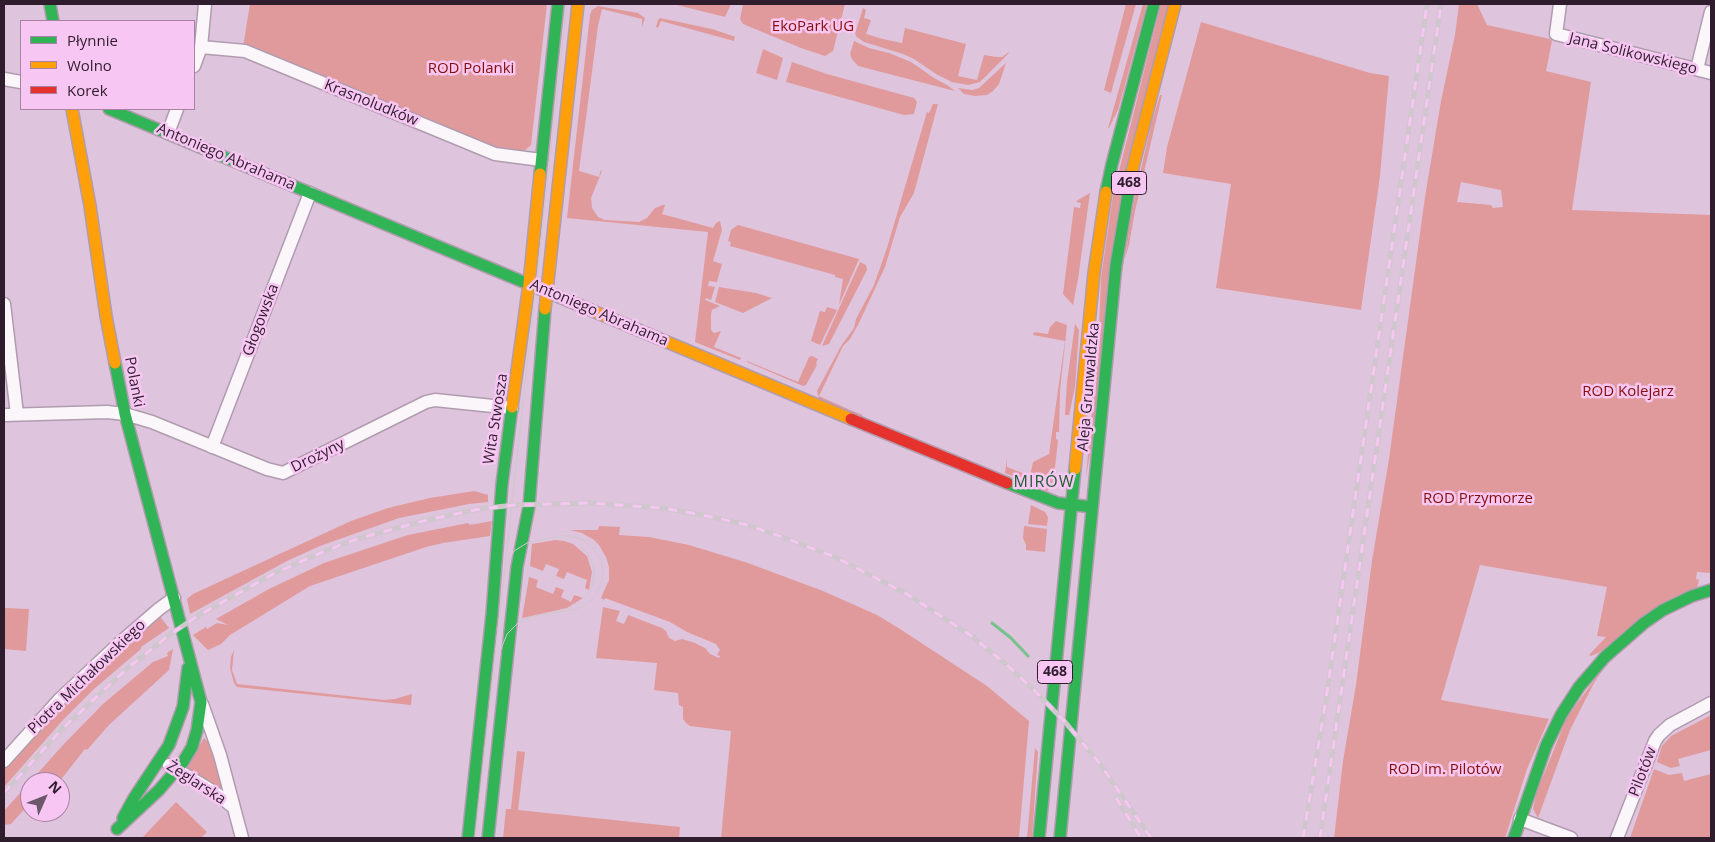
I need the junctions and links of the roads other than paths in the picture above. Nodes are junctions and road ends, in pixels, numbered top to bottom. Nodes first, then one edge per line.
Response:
1 (50, 4) edge
2 (205, 4) edge
3 (558, 4) edge
4 (578, 4) edge
5 (1154, 4) edge
6 (1176, 4) edge
7 (1560, 4) edge
8 (1711, 12) edge
9 (53, 20) edge
10 (201, 47) junction
11 (195, 63) edge
12 (1697, 69) junction
13 (1711, 73) edge
14 (4, 79) edge
15 (20, 82) edge
16 (72, 110) edge
17 (112, 110) edge
18 (177, 110) edge
19 (168, 133) junction
20 (542, 160) junction
21 (310, 193) junction
22 (530, 284) junction
23 (548, 291) junction
24 (4, 304) edge
25 (512, 408) junction
26 (10, 414) edge
27 (125, 414) junction
28 (212, 447) junction
29 (1072, 505) junction
30 (1092, 507) junction
31 (1065, 573) junction
32 (1086, 575) junction
33 (1711, 590) edge
34 (174, 598) junction
35 (190, 657) junction
36 (201, 702) junction
37 (1711, 704) edge
38 (178, 724) junction
39 (197, 730) junction
40 (213, 736) junction
41 (160, 760) junction
42 (4, 761) edge
43 (177, 771) junction
44 (232, 806) junction
45 (1520, 819) junction
46 (114, 834) edge
47 (242, 838) edge
48 (468, 838) edge
49 (488, 838) edge
50 (1039, 838) edge
51 (1060, 838) edge
52 (1514, 838) edge
53 (1571, 838) edge
54 (1617, 838) edge

1 - 9 street
2 - 10 street
3 - 20 street, Wita Stwosza
4 - 23 street
5 - 29 street, Aleja Grunwaldzka / 468
6 - 30 street, Aleja Grunwaldzka / 468
7 - 12 street, Jana Solikowskiego
8 - 12 street
10 - 11 street
10 - 20 street, Krasnoludków
12 - 13 street, Jana Solikowskiego
14 - 15 street
16 - 27 street, Polanki
17 - 19 street, Antoniego Abrahama
18 - 19 street
19 - 21 street, Antoniego Abrahama
20 - 22 street, Wita Stwosza
21 - 22 street, Antoniego Abrahama
21 - 28 street, Głogowska
22 - 23 street, Antoniego Abrahama
22 - 25 street, Wita Stwosza
23 - 29 street, Antoniego Abrahama
23 - 49 street
24 - 26 street
25 - 28 street, Drożyny
25 - 48 street, Wita Stwosza
26 - 27 street, Drożyny
27 - 28 street, Drożyny
27 - 34 street, Polanki
29 - 30 street, Antoniego Abrahama
29 - 31 street, Aleja Grunwaldzka / 468
30 - 32 street, Aleja Grunwaldzka / 468
31 - 32 street
31 - 50 street, Aleja Grunwaldzka / 468
32 - 51 street, Aleja Grunwaldzka / 468
33 - 45 street
34 - 35 street, Polanki
34 - 42 street, Piotra Michałowskiego
35 - 36 street, Polanki
35 - 38 street
36 - 39 street
36 - 40 street, Żeglarska
37 - 54 street, Pilotów
38 - 39 street
38 - 41 street
39 - 40 street
39 - 43 street
40 - 44 street, Żeglarska
41 - 43 street, Żeglarska
41 - 46 street
43 - 44 street, Żeglarska
43 - 46 street
44 - 47 street, Żeglarska
45 - 52 street
45 - 53 street

